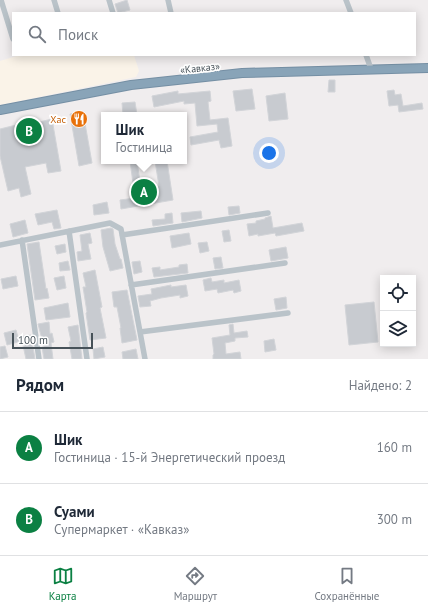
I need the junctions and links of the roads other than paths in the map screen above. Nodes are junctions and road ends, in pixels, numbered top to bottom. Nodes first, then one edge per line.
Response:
1 (0, 0) edge
2 (54, 0) edge
3 (109, 0) edge
4 (168, 0) edge
5 (346, 0) edge
6 (58, 12) edge
7 (113, 12) edge
8 (171, 12) edge
9 (351, 12) edge
10 (12, 36) edge
11 (366, 56) edge
12 (428, 68) edge
13 (371, 69) junction
14 (0, 110) edge
15 (268, 213) dead end
16 (69, 231) junction
17 (122, 236) junction
18 (22, 240) junction
19 (0, 245) edge
20 (285, 263) dead end
21 (132, 285) junction
22 (288, 313) dead end
23 (140, 332) junction
24 (39, 359) edge
25 (87, 359) edge
26 (145, 359) edge

1 - 10 street
2 - 6 street
3 - 7 street
4 - 8 street
5 - 9 street
11 - 13 street
12 - 13 highway, «Кавказ»
13 - 14 highway, «Кавказ»
15 - 17 street
16 - 17 street
16 - 18 street
16 - 25 street
17 - 21 street
18 - 19 street
18 - 24 street
20 - 21 street
21 - 23 street
22 - 23 street
23 - 26 street

